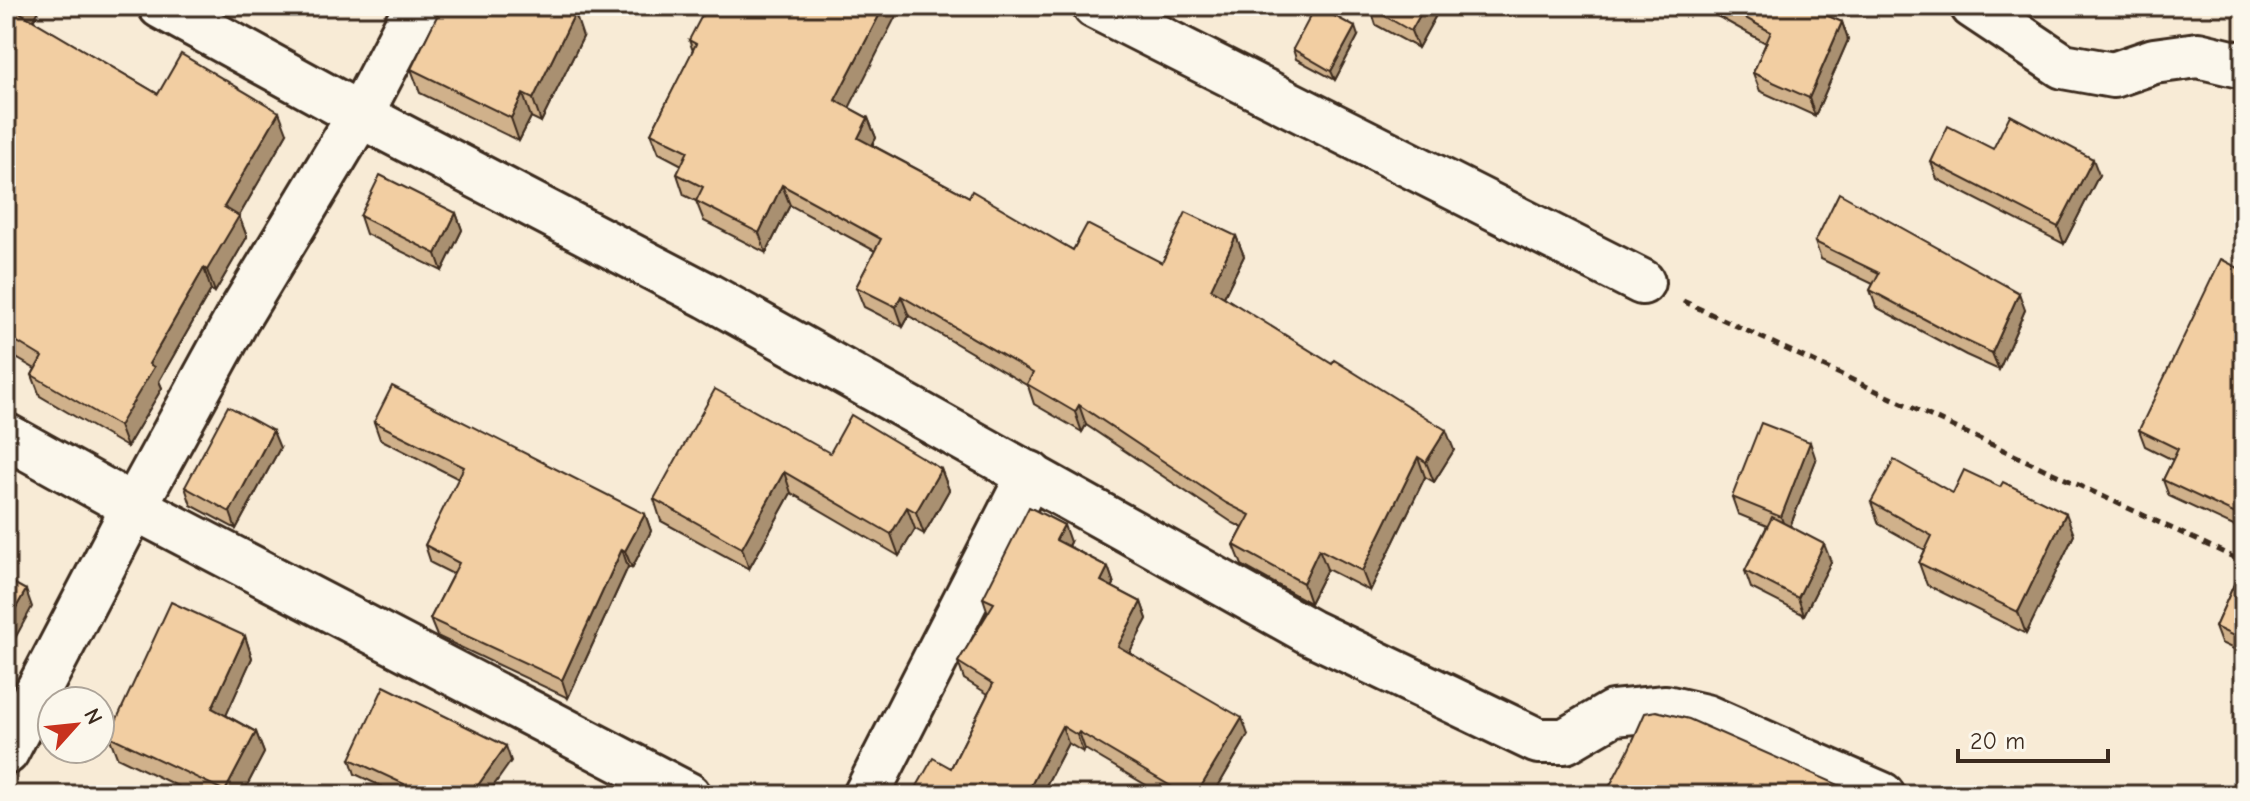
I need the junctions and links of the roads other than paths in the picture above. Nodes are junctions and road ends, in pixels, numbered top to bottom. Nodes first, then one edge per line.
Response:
1 (161, 6) edge
2 (417, 6) edge
3 (1095, 6) edge
4 (1973, 6) edge
5 (2244, 66) edge
6 (360, 115) junction
7 (1642, 282) road end
8 (6, 436) edge
9 (1030, 474) junction
10 (134, 507) junction
11 (6, 752) edge
12 (688, 795) edge
13 (866, 795) edge
14 (1882, 795) edge

1 - 6 street
2 - 6 street
3 - 7 street
4 - 5 street
6 - 9 street
6 - 10 street
8 - 10 street
9 - 13 street
9 - 14 street
10 - 11 street
10 - 12 street

